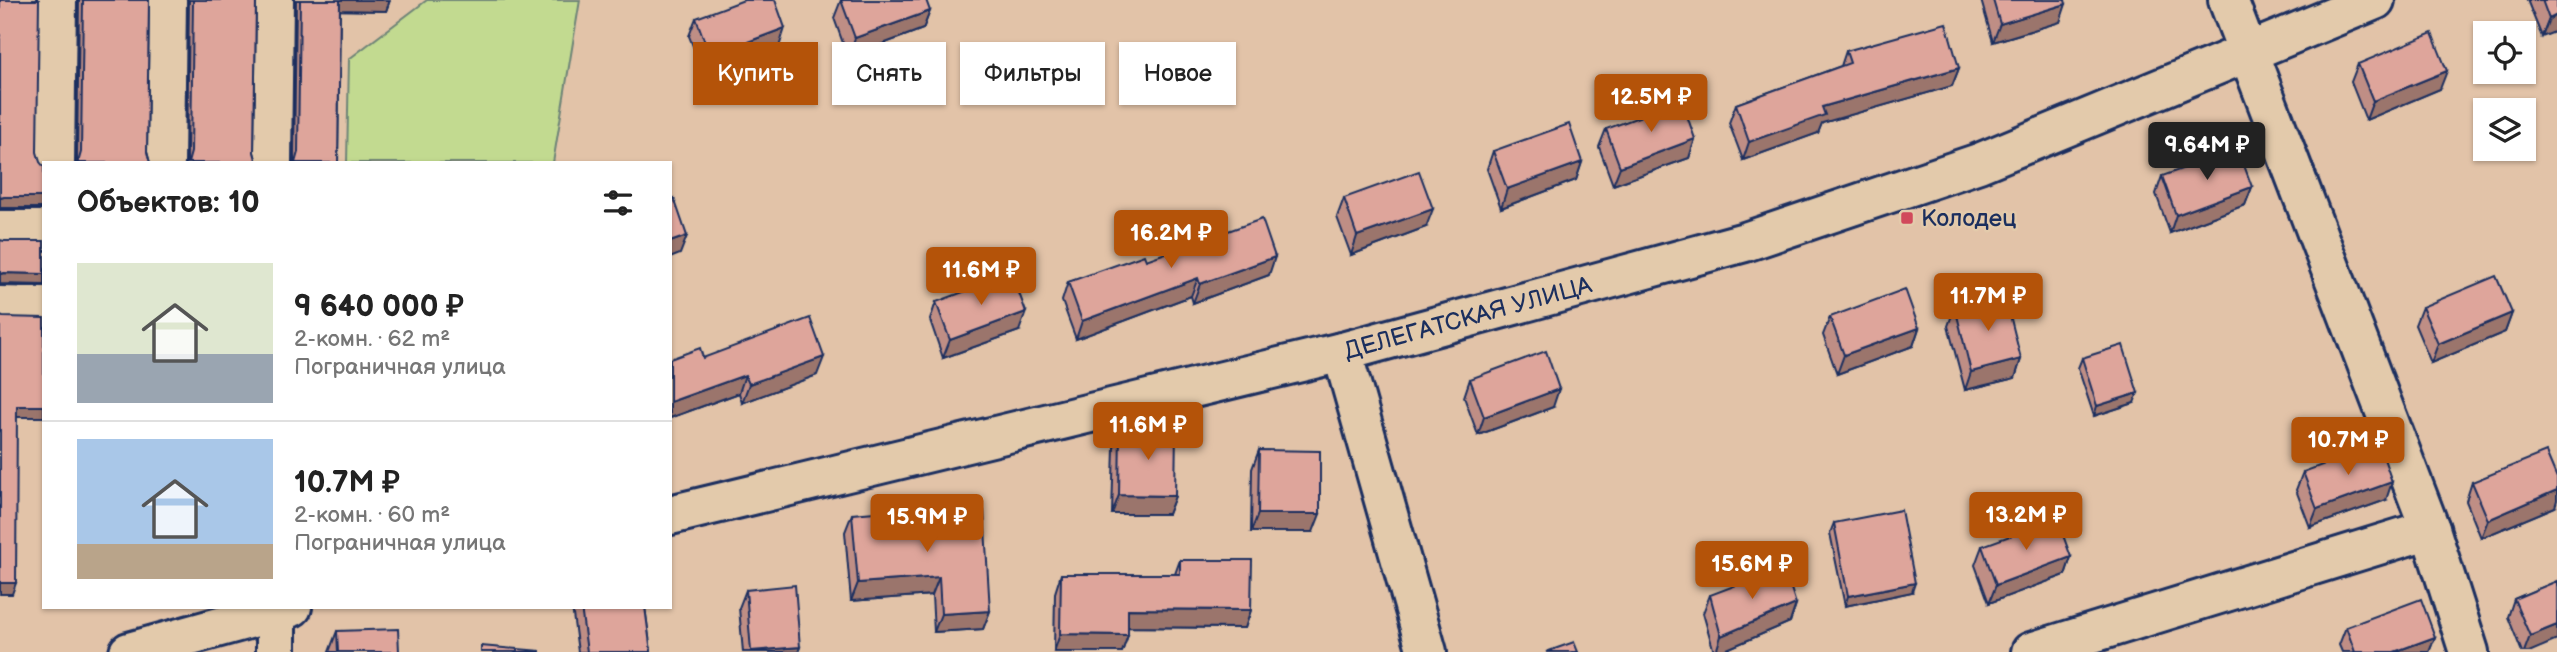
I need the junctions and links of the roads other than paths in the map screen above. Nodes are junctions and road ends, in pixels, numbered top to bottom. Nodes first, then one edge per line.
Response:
1 (57, 0) edge
2 (167, 0) edge
3 (274, 0) edge
4 (2228, 0) edge
5 (2375, 0) edge
6 (2248, 53) junction
7 (55, 161) edge
8 (165, 161) edge
9 (272, 161) edge
10 (0, 230) edge
11 (42, 230) edge
12 (0, 306) edge
13 (42, 307) edge
14 (1342, 352) junction
15 (672, 516) edge
16 (2430, 529) junction
17 (284, 609) edge
18 (129, 652) edge
19 (276, 652) edge
20 (1427, 652) edge
21 (2031, 652) edge
22 (2469, 652) edge

1 - 7 street
2 - 8 street
3 - 9 street
4 - 6 street
5 - 6 street, ДЕЛЕГАТСКАЯ УЛИЦА
6 - 14 street, ДЕЛЕГАТСКАЯ УЛИЦА
6 - 16 street
10 - 11 street
12 - 13 street
14 - 15 street, ДЕЛЕГАТСКАЯ УЛИЦА
14 - 20 street
16 - 21 street
16 - 22 street
17 - 18 street
17 - 19 street

